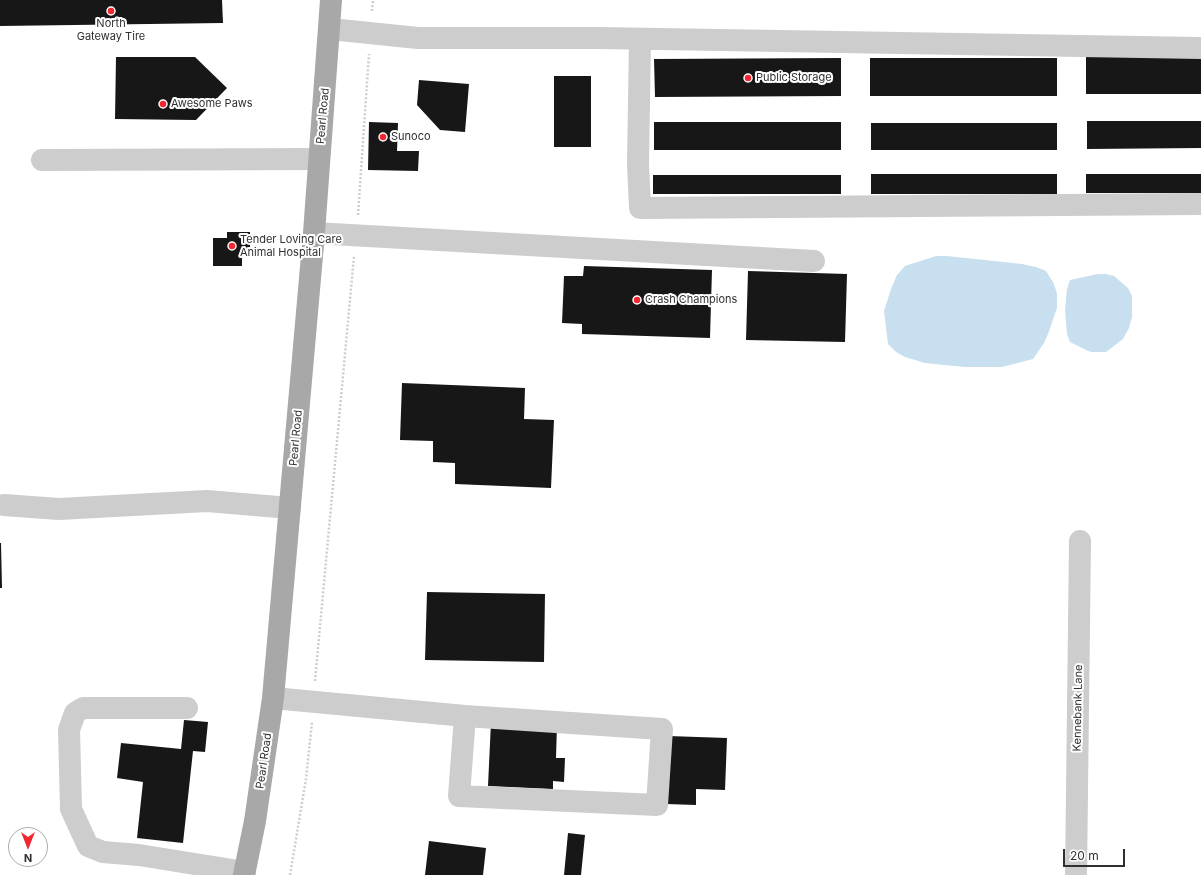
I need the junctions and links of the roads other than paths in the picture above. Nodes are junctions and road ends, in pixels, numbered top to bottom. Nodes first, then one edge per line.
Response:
1 (331, 0) edge
2 (330, 29) junction
3 (640, 39) junction
4 (1201, 48) edge
5 (320, 159) junction
6 (42, 160) dead end
7 (1201, 204) edge
8 (314, 234) junction
9 (814, 261) dead end
10 (4, 505) dead end
11 (290, 508) junction
12 (1080, 541) dead end
13 (274, 698) junction
14 (187, 708) dead end
15 (465, 716) junction
16 (245, 874) edge
17 (1076, 875) edge

1 - 2 main road, Pearl Road
2 - 3 street
2 - 5 main road, Pearl Road
3 - 4 street
3 - 7 street
5 - 6 street
5 - 8 main road, Pearl Road
8 - 9 street
8 - 11 main road, Pearl Road
10 - 11 street
11 - 13 main road, Pearl Road
12 - 17 street, Kennebank Lane
13 - 15 street
13 - 16 main road, Pearl Road
14 - 16 street
15 - 15 street

